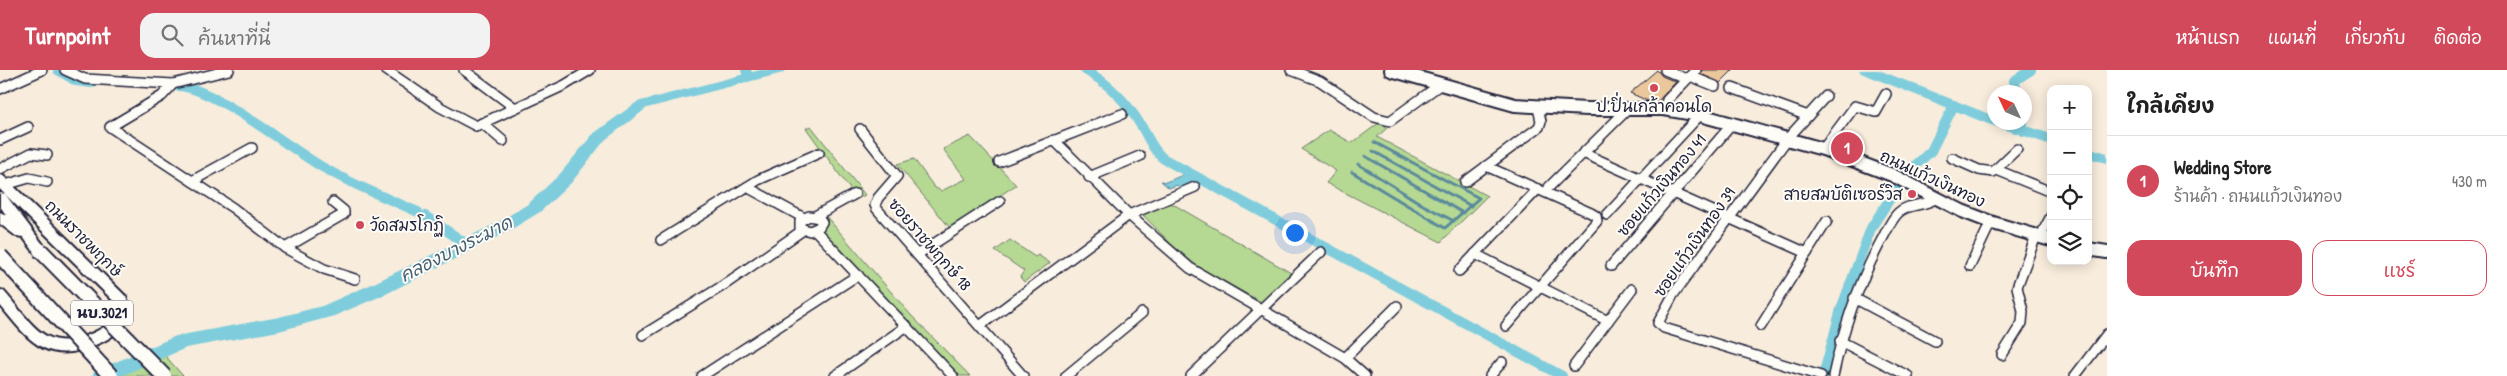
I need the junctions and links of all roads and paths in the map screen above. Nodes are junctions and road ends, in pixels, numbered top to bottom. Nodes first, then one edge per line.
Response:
1 (42, 70) edge
2 (65, 70) edge
3 (229, 70) edge
4 (386, 70) edge
5 (464, 70) edge
6 (590, 70) edge
7 (1291, 70) edge
8 (1391, 70) edge
9 (1425, 70) edge
10 (1664, 70) edge
11 (1691, 75) edge
12 (1415, 76) junction
13 (173, 84) junction
14 (1441, 84) junction
15 (1715, 86) dead end
16 (1, 87) edge
17 (1732, 88) dead end
18 (1886, 94) dead end
19 (1826, 96) dead end
20 (514, 108) junction
21 (1538, 108) junction
22 (1628, 109) junction
23 (1664, 109) junction
24 (1122, 114) dead end
25 (1700, 115) junction
26 (1808, 116) junction
27 (482, 123) junction
28 (1733, 124) junction
29 (28, 127) dead end
30 (860, 129) dead end
31 (1788, 138) junction
32 (0, 140) edge
33 (1054, 140) junction
34 (502, 141) dead end
35 (252, 148) dead end
36 (1823, 149) junction
37 (2017, 149) dead end
38 (820, 153) dead end
39 (1583, 153) junction
40 (47, 155) dead end
41 (1140, 156) dead end
42 (1952, 158) dead end
43 (999, 162) dead end
44 (1486, 166) junction
45 (0, 170) edge
46 (1997, 170) junction
47 (1089, 176) junction
48 (1641, 179) junction
49 (192, 181) junction
50 (47, 182) dead end
51 (1465, 182) dead end
52 (747, 187) junction
53 (1195, 187) dead end
54 (1549, 187) dead end
55 (2, 188) edge
56 (1538, 189) junction
57 (2047, 190) edge
58 (1673, 193) junction
59 (855, 194) dead end
60 (1936, 198) junction
61 (1000, 201) dead end
62 (333, 202) dead end
63 (1129, 215) junction
64 (1607, 215) dead end
65 (814, 216) junction
66 (0, 217) edge
67 (804, 218) junction
68 (1728, 218) junction
69 (2049, 220) edge
70 (1827, 221) dead end
71 (1991, 222) junction
72 (803, 230) junction
73 (815, 230) junction
74 (2042, 238) edge
75 (661, 240) dead end
76 (37, 247) junction
77 (285, 248) junction
78 (2092, 249) edge
79 (2107, 250) edge
80 (1321, 252) dead end
81 (1807, 252) junction
82 (918, 254) junction
83 (1476, 254) junction
84 (0, 256) edge
85 (1611, 266) dead end
86 (1970, 266) dead end
87 (1459, 271) dead end
88 (858, 275) junction
89 (355, 279) dead end
90 (1540, 287) junction
91 (1632, 289) dead end
92 (0, 296) edge
93 (1854, 298) junction
94 (1397, 306) dead end
95 (1262, 310) junction
96 (1142, 313) dead end
97 (1608, 322) junction
98 (981, 325) junction
99 (907, 326) junction
100 (1506, 326) dead end
101 (1760, 326) dead end
102 (2107, 334) edge
103 (643, 335) dead end
104 (1840, 341) junction
105 (1935, 341) dead end
106 (2002, 355) dead end
107 (1345, 358) junction
108 (1502, 362) dead end
109 (1574, 366) dead end
110 (111, 376) edge
111 (164, 376) edge
112 (702, 376) edge
113 (836, 376) edge
114 (953, 376) edge
115 (1024, 376) edge
116 (1066, 376) edge
117 (1191, 376) edge
118 (1365, 376) edge
119 (1490, 376) edge
120 (1821, 376) edge
121 (1833, 376) edge
122 (1908, 376) edge
123 (2075, 376) edge

1 - 16 street
2 - 13 street
3 - 13 street
4 - 27 street
5 - 20 street
6 - 20 street
7 - 14 street
8 - 12 street, ถนนแก้วเงินทอง
9 - 12 street
10 - 11 street
11 - 15 street
11 - 23 street
12 - 14 street, ถนนแก้วเงินทอง
13 - 49 street
14 - 21 street, ถนนแก้วเงินทอง
17 - 26 street
18 - 36 street
19 - 26 street, ซอยแก้วเงินทอง 39
20 - 27 street
21 - 22 street, ถนนแก้วเงินทอง
21 - 44 street
22 - 23 street, ถนนแก้วเงินทอง
22 - 39 street
23 - 25 street, ถนนแก้วเงินทอง
24 - 33 street
25 - 28 street, ถนนแก้วเงินทอง
25 - 48 street
26 - 31 street, ซอยแก้วเงินทอง 39
27 - 34 street
28 - 31 street, ถนนแก้วเงินทอง
28 - 58 street, ซอยแก้วเงินทอง 41
29 - 32 street
30 - 82 street, ซอยราชพฤกษ์ 18
31 - 36 street, ถนนแก้วเงินทอง
31 - 68 street, ซอยแก้วเงินทอง 39
33 - 43 street
33 - 47 street
35 - 49 street
36 - 60 street, ถนนแก้วเงินทอง
37 - 46 street
38 - 52 street
39 - 48 street
39 - 54 street
40 - 45 street
41 - 47 street
42 - 46 street
44 - 51 street
44 - 56 street
46 - 57 street
47 - 63 street
48 - 58 street
48 - 64 street
49 - 77 street
50 - 55 street
52 - 67 street
52 - 75 street
53 - 63 street
55 - 76 main road, นบ.3021
55 - 92 street, ถนนราชพฤกษ์
56 - 83 street
56 - 90 street
58 - 68 street
58 - 85 street, ซอยแก้วเงินทอง 41
59 - 65 street
60 - 71 street, ถนนแก้วเงินทอง
60 - 93 street
61 - 82 street
62 - 77 street
63 - 95 street
63 - 98 street
65 - 67 street
65 - 73 street
66 - 76 main road
67 - 72 street
68 - 81 street
68 - 120 street, ซอยแก้วเงินทอง 39
69 - 74 street
70 - 81 street
71 - 74 street, ถนนแก้วเงินทอง
71 - 86 street
72 - 73 street
72 - 103 street
73 - 88 street
74 - 106 street
76 - 111 main road, นบ.3021, bridge
77 - 89 street
78 - 79 street
80 - 95 street
81 - 101 street
82 - 98 street, ซอยราชพฤกษ์ 18
83 - 87 street
83 - 90 street
84 - 110 main road, นบ.3021, bridge
88 - 99 street
88 - 112 street
90 - 97 street
90 - 100 street
91 - 97 street
93 - 104 street
93 - 105 street
94 - 107 street
95 - 107 street
95 - 117 street
96 - 116 street
97 - 109 street
98 - 115 street, ซอยราชพฤกษ์ 18
99 - 113 street
99 - 114 street
102 - 123 street
104 - 121 street
104 - 122 street
107 - 118 street
108 - 119 street

